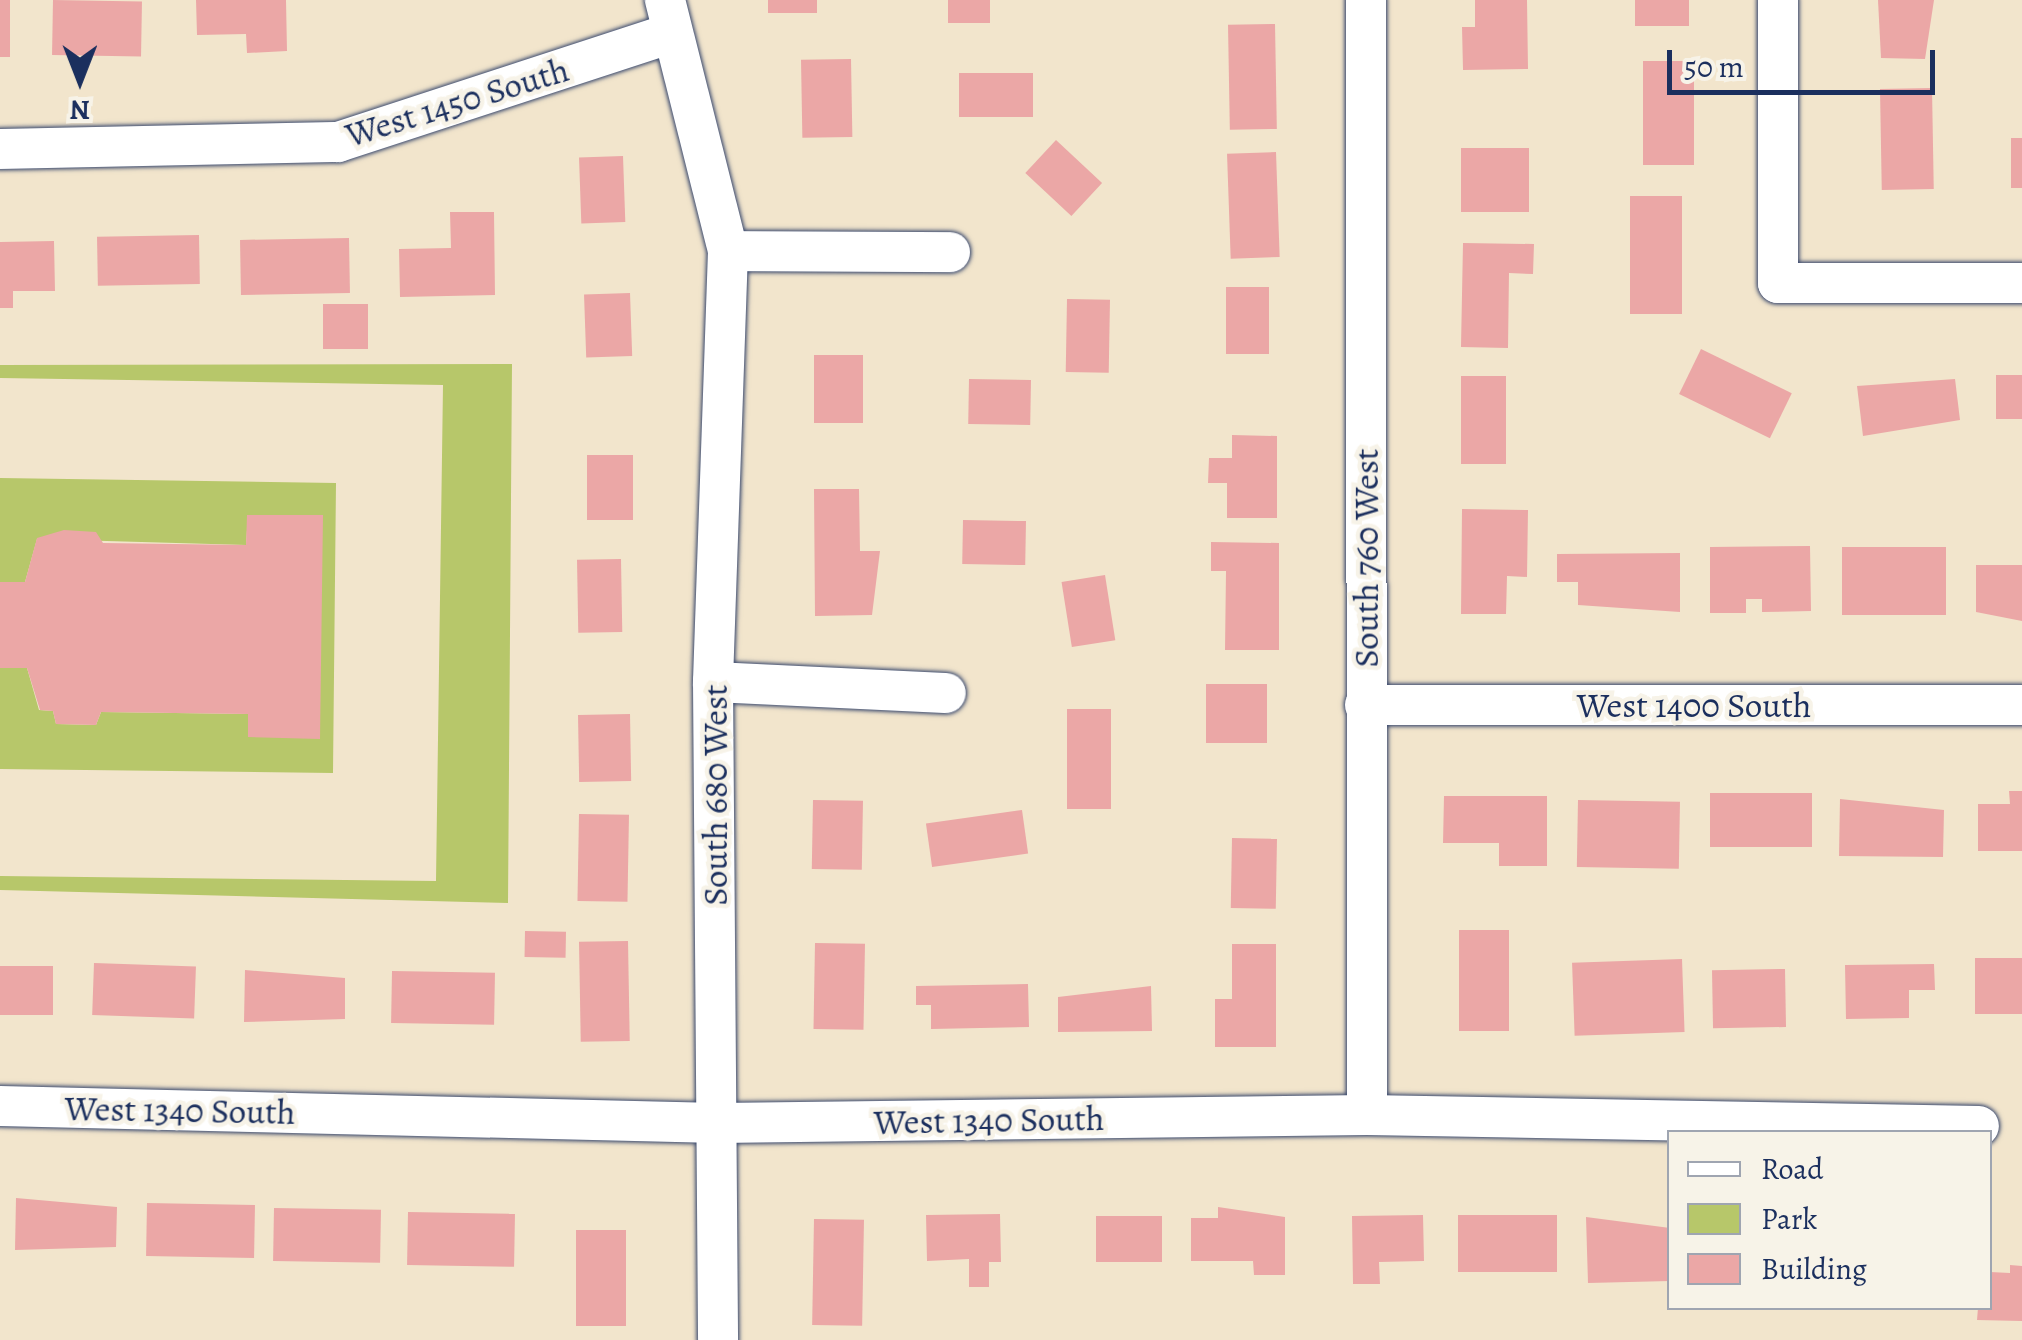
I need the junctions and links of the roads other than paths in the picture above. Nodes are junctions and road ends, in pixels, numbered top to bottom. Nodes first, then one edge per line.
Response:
1 (1366, 0) edge
2 (1778, 0) edge
3 (667, 17) edge
4 (0, 149) edge
5 (728, 251) junction
6 (950, 252) dead end
7 (2022, 282) edge
8 (713, 682) junction
9 (946, 694) dead end
10 (1365, 705) junction
11 (2022, 705) edge
12 (0, 1106) edge
13 (1367, 1115) junction
14 (718, 1124) junction
15 (1979, 1126) dead end
16 (718, 1340) edge

1 - 10 street, South 760 West
2 - 7 street
3 - 4 street, West 1450 South
3 - 5 street, South 680 West
5 - 6 street
5 - 8 street, South 680 West
8 - 9 street
8 - 14 street, South 680 West
10 - 11 street, West 1400 South
10 - 13 street, South 760 West
12 - 14 street, West 1340 South
13 - 14 street, West 1340 South
13 - 15 street, West 1340 South
14 - 16 street, South 680 West

